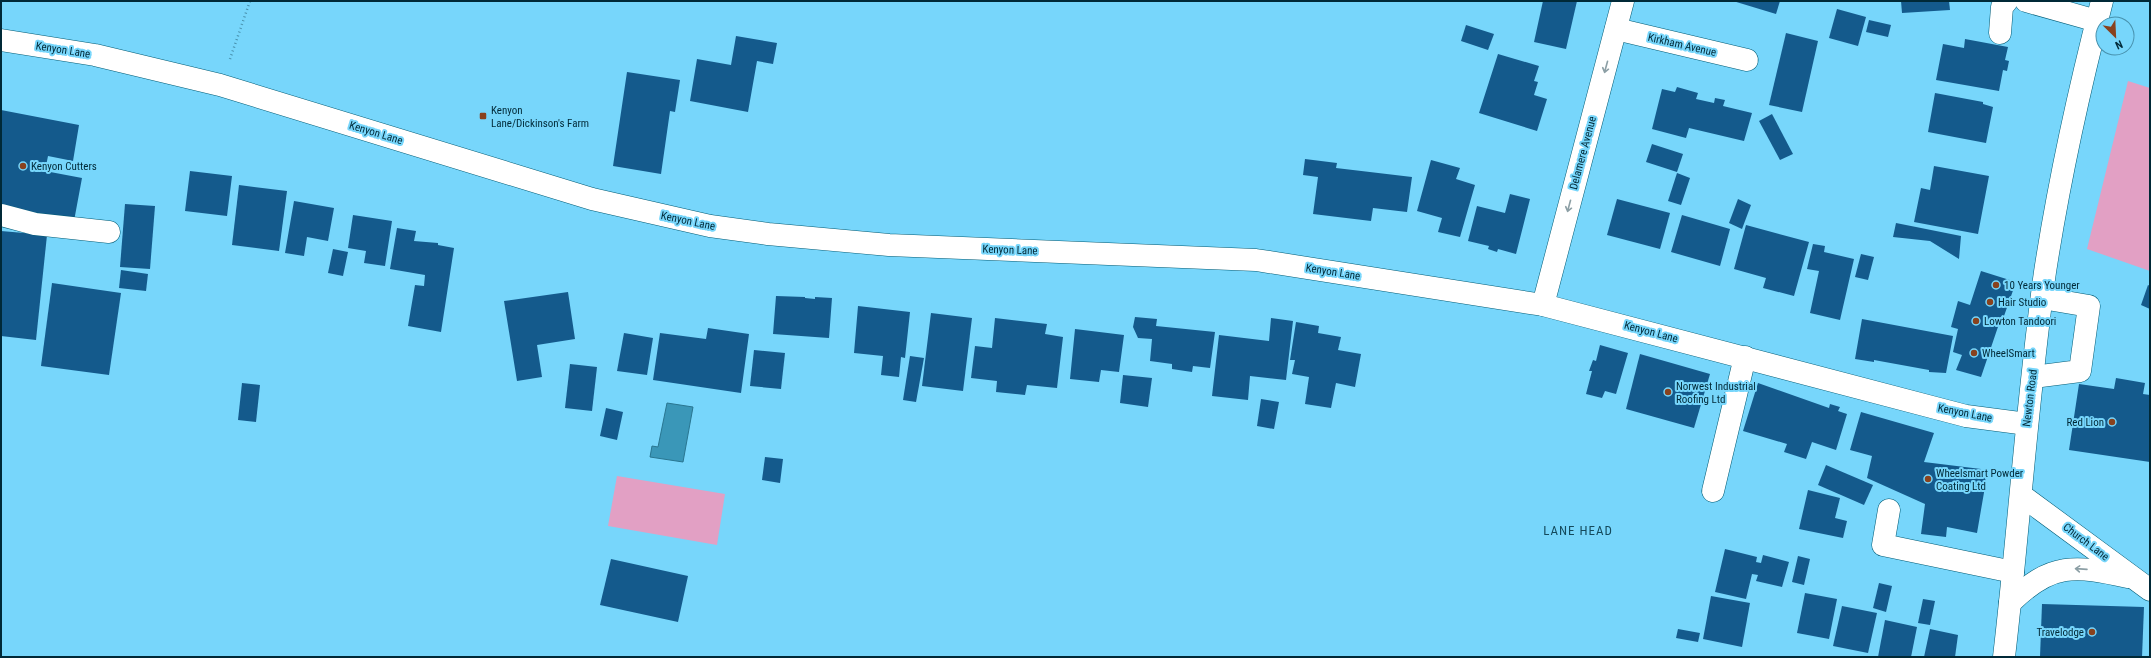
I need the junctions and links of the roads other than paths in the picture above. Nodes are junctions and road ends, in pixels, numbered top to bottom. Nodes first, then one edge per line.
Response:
1 (1623, 1) edge
2 (2008, 1) edge
3 (2026, 1) edge
4 (2099, 11) edge
5 (1616, 29) junction
6 (2000, 33) dead end
7 (1, 40) edge
8 (1747, 60) dead end
9 (1, 215) edge
10 (109, 232) dead end
11 (2042, 298) junction
12 (1543, 305) junction
13 (1745, 357) junction
14 (2033, 378) junction
15 (2027, 424) junction
16 (1713, 491) dead end
17 (2021, 494) junction
18 (1889, 510) dead end
19 (2014, 572) junction
20 (2142, 584) edge
21 (2010, 603) junction
22 (2004, 657) edge

1 - 5 main road, Delamere Avenue
2 - 6 main road
3 - 4 main road
4 - 11 main road, Newton Road
5 - 8 main road, Kirkham Avenue
5 -> 12 main road, Delamere Avenue
7 - 12 main road, Kenyon Lane
9 - 10 main road
11 - 14 main road, Newton Road
11 - 14 main road
12 - 13 main road, Kenyon Lane
13 - 15 main road, Kenyon Lane
13 - 16 main road
14 - 15 main road, Newton Road
15 - 17 main road, Newton Road
17 - 19 main road, Newton Road
17 - 20 main road, Church Lane
18 - 19 main road
19 - 21 main road, Newton Road
20 -> 21 main road
21 - 22 main road, Newton Road

